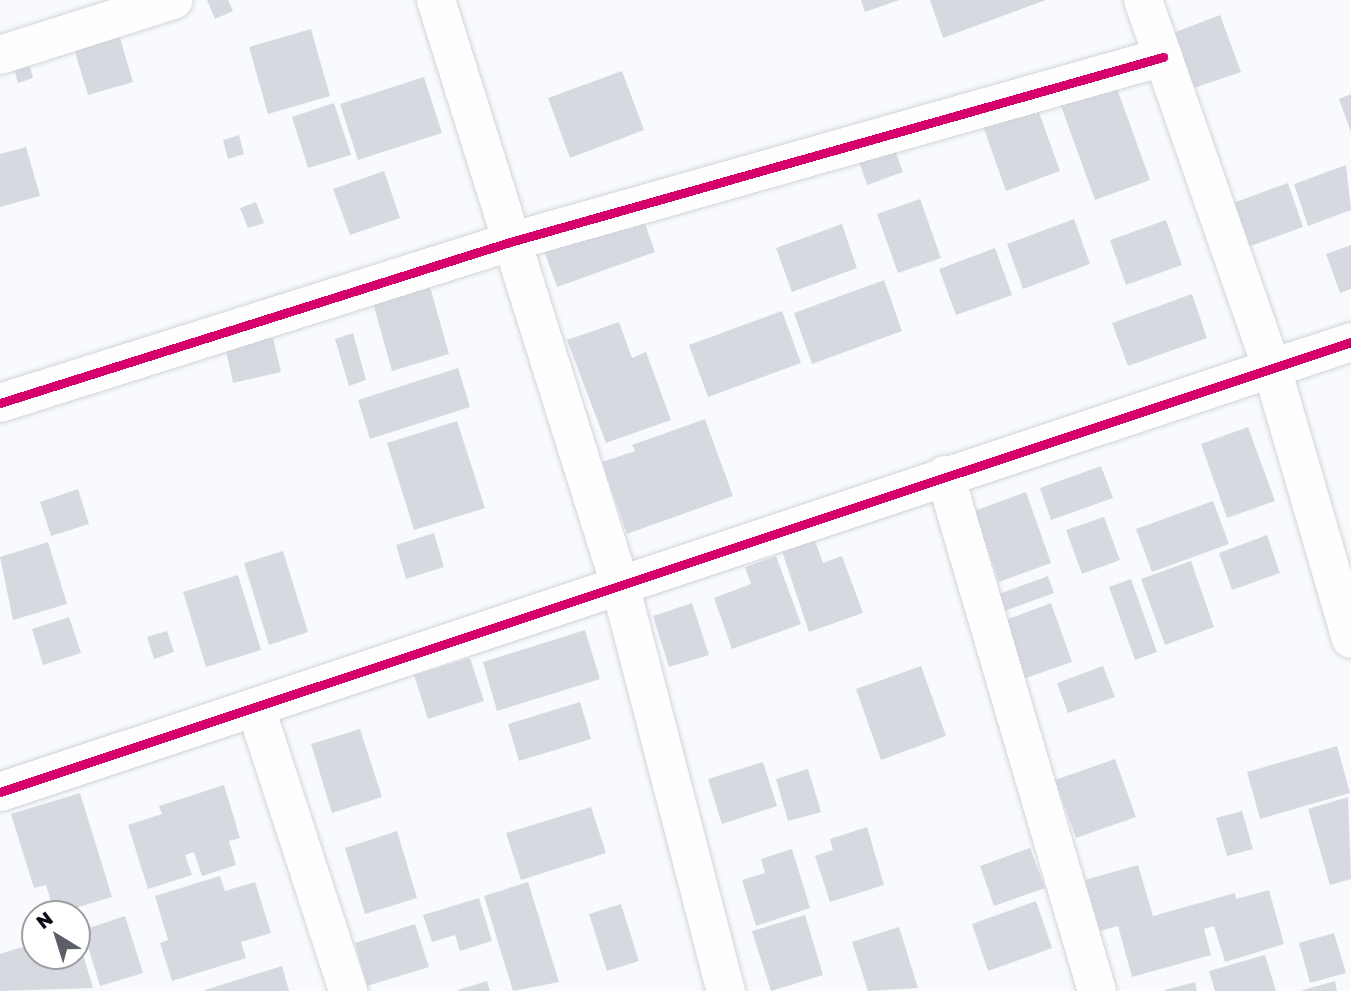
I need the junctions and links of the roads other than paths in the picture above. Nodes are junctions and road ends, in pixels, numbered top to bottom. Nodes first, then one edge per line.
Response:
1 (173, 0) edge
2 (436, 0) edge
3 (1143, 0) edge
4 (0, 55) edge
5 (1163, 57) junction
6 (510, 242) junction
7 (1351, 342) edge
8 (1272, 369) junction
9 (0, 403) edge
10 (945, 475) junction
11 (620, 585) junction
12 (1351, 639) edge
13 (256, 709) junction
14 (0, 792) edge
15 (348, 991) edge
16 (726, 991) edge
17 (1097, 991) edge

1 - 4 street
2 - 6 street
3 - 5 street
5 - 6 street
5 - 8 street
6 - 9 street
6 - 11 street
7 - 8 street
8 - 10 street
8 - 12 street
10 - 11 street
10 - 17 street
11 - 13 street
11 - 16 street
13 - 14 street
13 - 15 street

